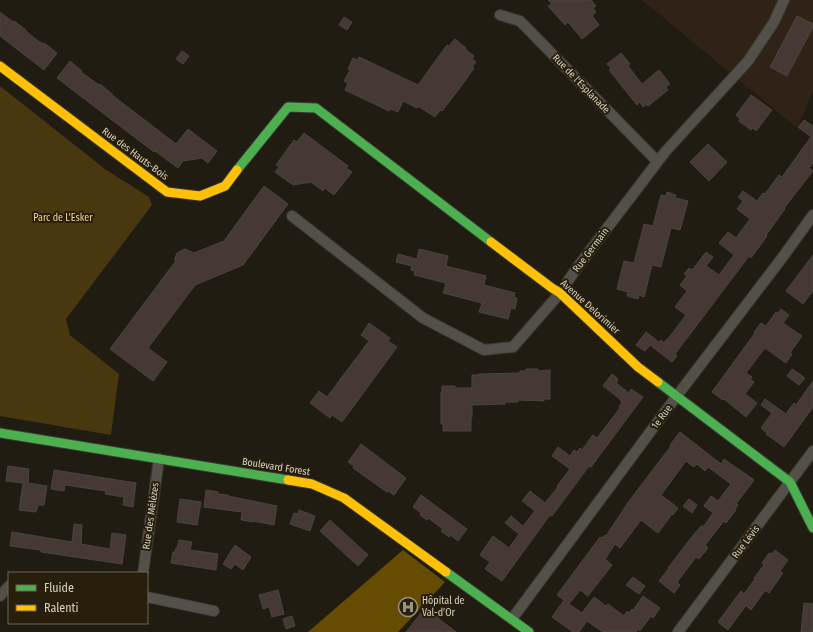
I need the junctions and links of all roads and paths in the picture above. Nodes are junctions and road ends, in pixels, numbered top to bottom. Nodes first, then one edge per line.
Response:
1 (784, 0) edge
2 (500, 16) dead end
3 (0, 66) edge
4 (288, 107) joint
5 (657, 161) junction
6 (813, 215) edge
7 (292, 216) dead end
8 (560, 293) junction
9 (676, 397) junction
10 (0, 433) edge
11 (813, 451) edge
12 (159, 459) junction
13 (790, 482) junction
14 (813, 528) edge
15 (143, 572) edge
16 (8, 587) edge
17 (0, 596) edge
18 (148, 597) edge
19 (214, 611) dead end
20 (512, 619) junction
21 (529, 632) edge
22 (678, 632) edge

1 - 5 street, Rue Germain
2 - 5 street, Rue de l'Esplanade
3 - 4 street, Rue des Hauts-Bois
4 - 8 street, Avenue Delorimier
5 - 8 street, Rue Germain
6 - 9 street, 1e Rue
7 - 8 street, Rue Germain
8 - 9 street, Avenue Delorimier
9 - 13 street, Avenue Delorimier
9 - 20 street, 1e Rue
10 - 12 street, Boulevard Forest
11 - 13 street, Rue Lévis
12 - 15 street, Rue des Mélèzes
12 - 20 street, Boulevard Forest
13 - 14 street, Avenue Delorimier
13 - 22 street, Rue Lévis
16 - 17 street
18 - 19 street
20 - 21 street, Boulevard Forest

